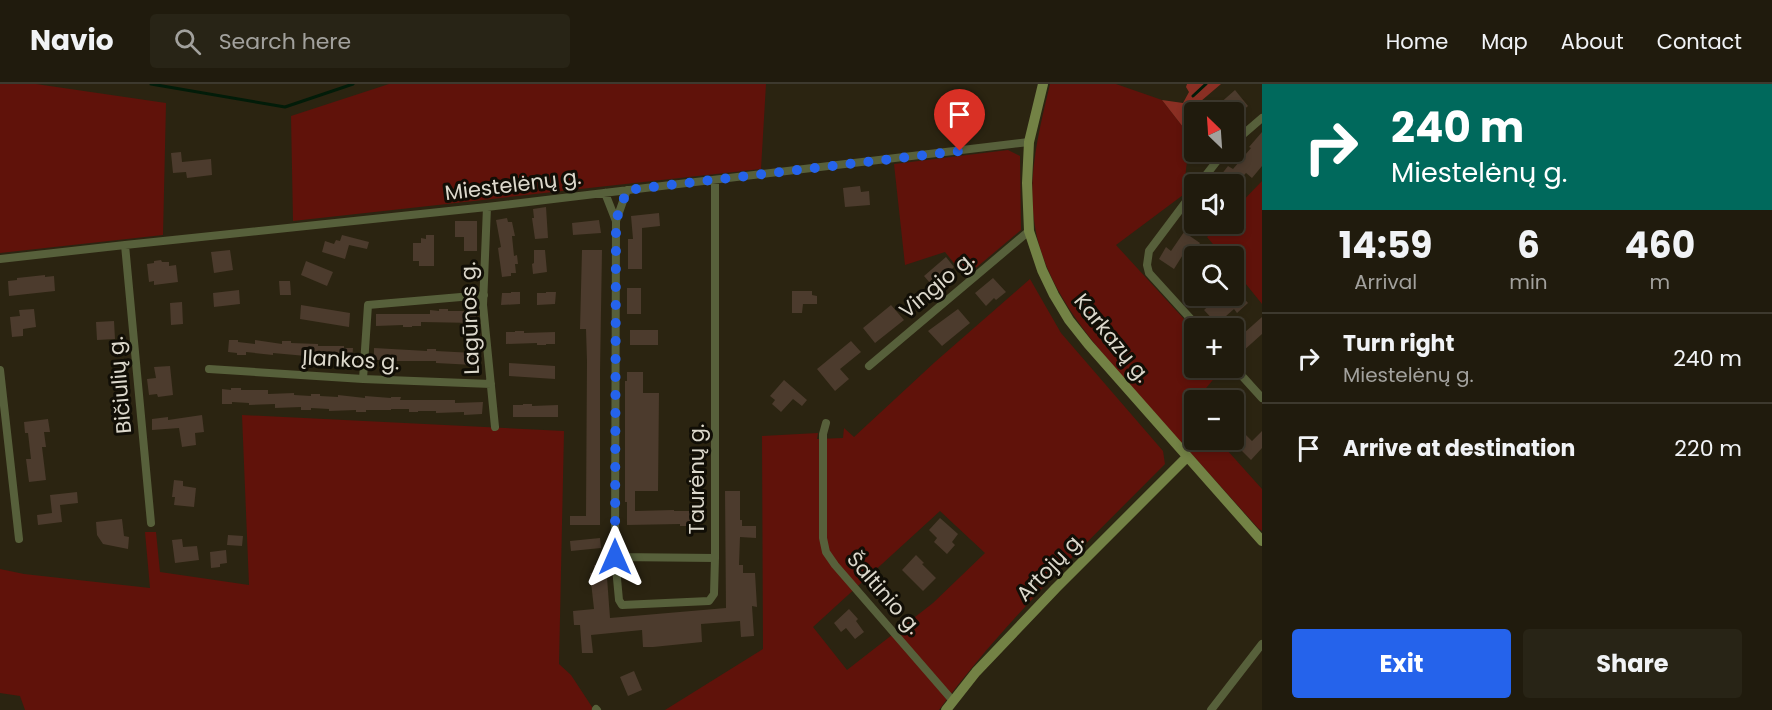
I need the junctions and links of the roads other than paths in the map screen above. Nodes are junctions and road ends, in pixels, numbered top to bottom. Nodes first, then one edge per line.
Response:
1 (1043, 84) edge
2 (1262, 117) edge
3 (1244, 133) edge
4 (1029, 142) junction
5 (1216, 162) edge
6 (1207, 174) edge
7 (715, 180) junction
8 (627, 190) junction
9 (605, 193) junction
10 (1184, 204) edge
11 (487, 207) junction
12 (616, 220) junction
13 (1029, 231) junction
14 (124, 245) junction
15 (0, 259) edge
16 (484, 295) junction
17 (1190, 318) edge
18 (869, 366) dead end
19 (209, 369) dead end
20 (0, 370) edge
21 (1244, 378) edge
22 (363, 379) junction
23 (491, 384) junction
24 (1262, 398) edge
25 (826, 423) dead end
26 (495, 427) dead end
27 (1187, 457) junction
28 (151, 523) dead end
29 (19, 539) dead end
30 (1262, 541) edge
31 (615, 557) junction
32 (715, 558) junction
33 (1262, 644) edge
34 (949, 705) edge
35 (1211, 710) edge

1 - 4 main road, Karkazų g.
2 - 3 street
4 - 7 street, Miestelėnų g.
4 - 13 main road, Karkazų g.
5 - 6 street
7 - 8 street, Miestelėnų g.
7 - 32 street, Taurėnų g.
8 - 9 street, Miestelėnų g.
8 - 12 street
9 - 11 street, Miestelėnų g.
9 - 12 street
10 - 17 street
11 - 14 street, Miestelėnų g.
11 - 16 street, Lagūnos g.
12 - 31 street
13 - 18 street, Vingio g.
13 - 27 main road, Karkazų g.
14 - 15 street, Miestelėnų g.
14 - 28 street, Bičiulių g.
16 - 22 street
16 - 23 street, Lagūnos g.
19 - 22 street, Įlankos g.
20 - 29 street
21 - 24 street
22 - 23 street, Įlankos g.
23 - 26 street, Lagūnos g.
25 - 34 street, Šaltinio g.
27 - 30 main road, Karkazų g.
27 - 34 main road, Artojų g.
31 - 32 street, Taurėnų g.
31 - 32 street
33 - 35 street

